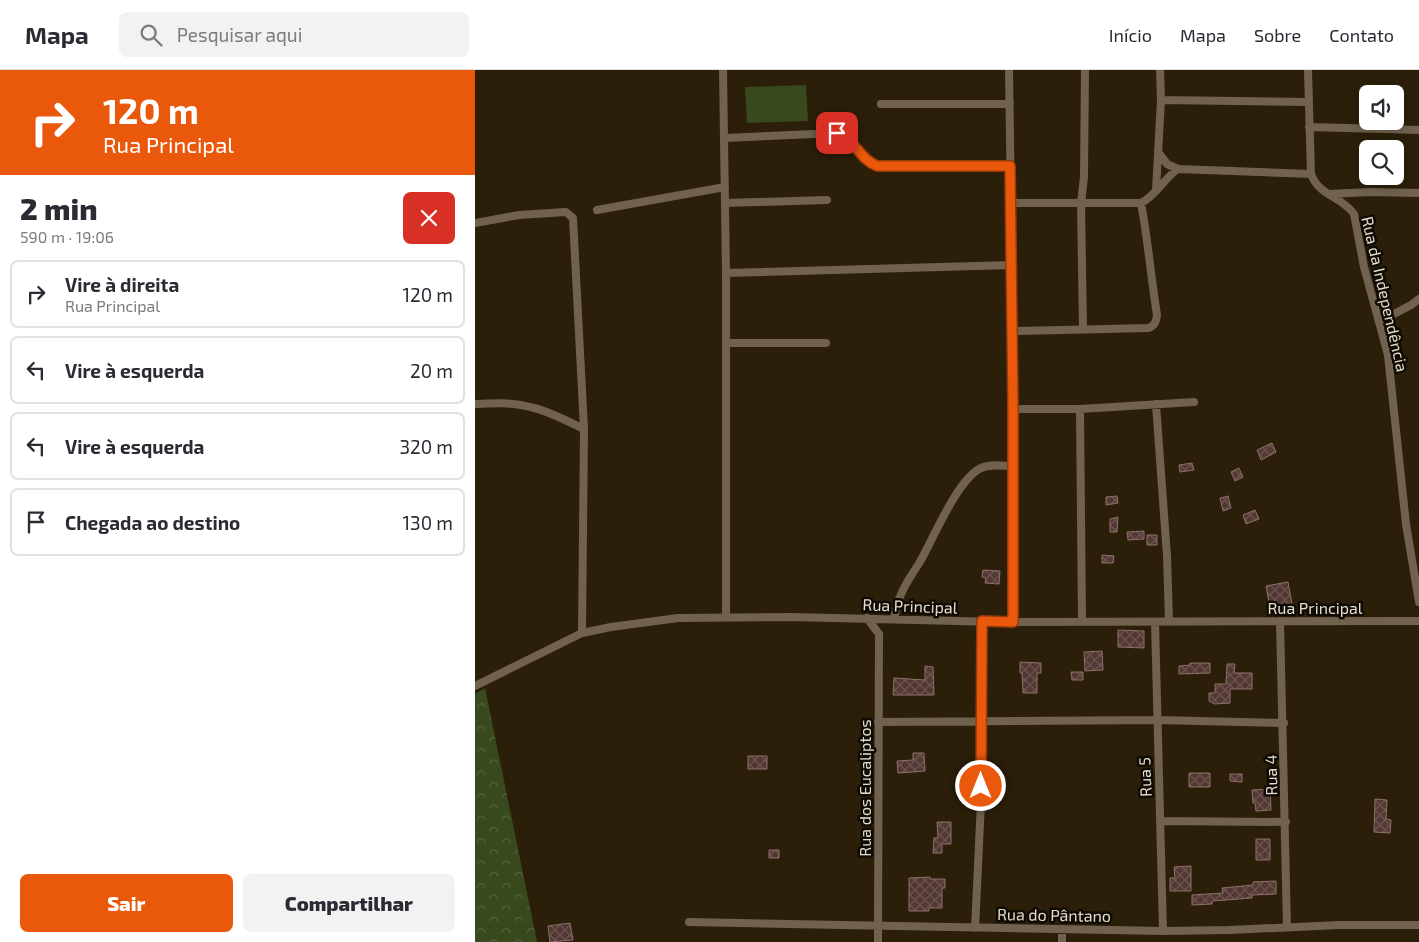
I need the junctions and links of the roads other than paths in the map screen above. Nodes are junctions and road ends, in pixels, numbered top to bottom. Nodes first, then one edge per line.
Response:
1 (723, 70) edge
2 (1009, 70) edge
3 (1085, 70) edge
4 (1160, 70) edge
5 (1308, 70) edge
6 (1161, 100) junction
7 (1308, 102) junction
8 (881, 104) dead end
9 (1010, 104) junction
10 (1309, 127) junction
11 (1419, 130) edge
12 (724, 138) junction
13 (1157, 152) junction
14 (1010, 166) junction
15 (1178, 168) junction
16 (1311, 174) junction
17 (725, 187) junction
18 (1156, 190) junction
19 (1419, 193) edge
20 (1329, 194) junction
21 (827, 200) dead end
22 (725, 203) junction
23 (1011, 203) junction
24 (1081, 203) junction
25 (1141, 203) junction
26 (597, 210) dead end
27 (475, 222) edge
28 (1012, 265) junction
29 (726, 273) junction
30 (1419, 299) edge
31 (1379, 322) junction
32 (1083, 330) junction
33 (1013, 331) junction
34 (726, 343) junction
35 (826, 343) dead end
36 (1194, 402) dead end
37 (475, 404) edge
38 (1156, 404) junction
39 (1080, 409) junction
40 (1013, 410) junction
41 (584, 429) junction
42 (1013, 466) junction
43 (1419, 602) edge
44 (726, 617) junction
45 (867, 618) junction
46 (891, 619) junction
47 (982, 621) junction
48 (1281, 621) junction
49 (1419, 621) edge
50 (1013, 622) junction
51 (1083, 622) junction
52 (1155, 622) junction
53 (1169, 622) junction
54 (582, 633) junction
55 (879, 634) junction
56 (475, 686) edge
57 (1157, 720) junction
58 (878, 722) junction
59 (981, 722) junction
60 (1284, 723) junction
61 (1160, 821) junction
62 (1286, 822) junction
63 (689, 922) dead end
64 (1419, 925) edge
65 (879, 926) junction
66 (1287, 927) junction
67 (975, 928) junction
68 (1062, 929) junction
69 (1163, 931) junction
70 (878, 942) edge
71 (1062, 942) edge

1 - 12 street
2 - 9 street
3 - 24 street
4 - 6 street
5 - 7 street
6 - 7 street
6 - 13 street
7 - 10 street
8 - 9 street
9 - 14 street
10 - 11 street
10 - 16 street
12 - 14 street
12 - 17 street
13 - 15 street
13 - 18 street
14 - 23 street
15 - 16 street
15 - 18 street
16 - 20 street, Rua da Independência
17 - 22 street
17 - 26 street
18 - 25 street
19 - 20 street
20 - 31 street, Rua da Independência
21 - 22 street
22 - 29 street
23 - 24 street
23 - 28 street
24 - 25 street
24 - 32 street
25 - 32 street
27 - 41 street
28 - 29 street
28 - 33 street
29 - 34 street
30 - 31 street
31 - 43 street, Rua da Independência
32 - 33 street
33 - 40 street
34 - 35 street
34 - 44 street
36 - 38 street
37 - 41 street
38 - 39 street
38 - 53 street
39 - 40 street
39 - 51 street
40 - 42 street
41 - 54 street
42 - 46 street
42 - 50 street
44 - 45 street, Rua Principal
44 - 54 street, Rua Principal
45 - 46 street, Rua Principal
45 - 55 street
46 - 47 street, Rua Principal
46 - 55 street
47 - 50 street, Rua Principal
47 - 59 street
48 - 49 street, Rua Principal
48 - 53 street, Rua Principal
48 - 60 street, Rua 4
50 - 51 street, Rua Principal
51 - 52 street, Rua Principal
52 - 53 street, Rua Principal
52 - 57 street, Rua 5
54 - 56 street, Rua Principal
55 - 58 street, Rua dos Eucaliptos
57 - 59 street
57 - 60 street
57 - 61 street, Rua 5
58 - 59 street
58 - 65 street, Rua dos Eucaliptos
59 - 67 street
60 - 62 street, Rua 4
61 - 62 street
61 - 69 street, Rua 5
62 - 66 street, Rua 4
63 - 65 street, Rua do Pântano
64 - 66 street, Rua do Pântano
65 - 67 street, Rua do Pântano
65 - 70 street, Rua dos Eucaliptos
66 - 69 street, Rua do Pântano
67 - 68 street, Rua do Pântano
68 - 69 street, Rua do Pântano
68 - 71 street

